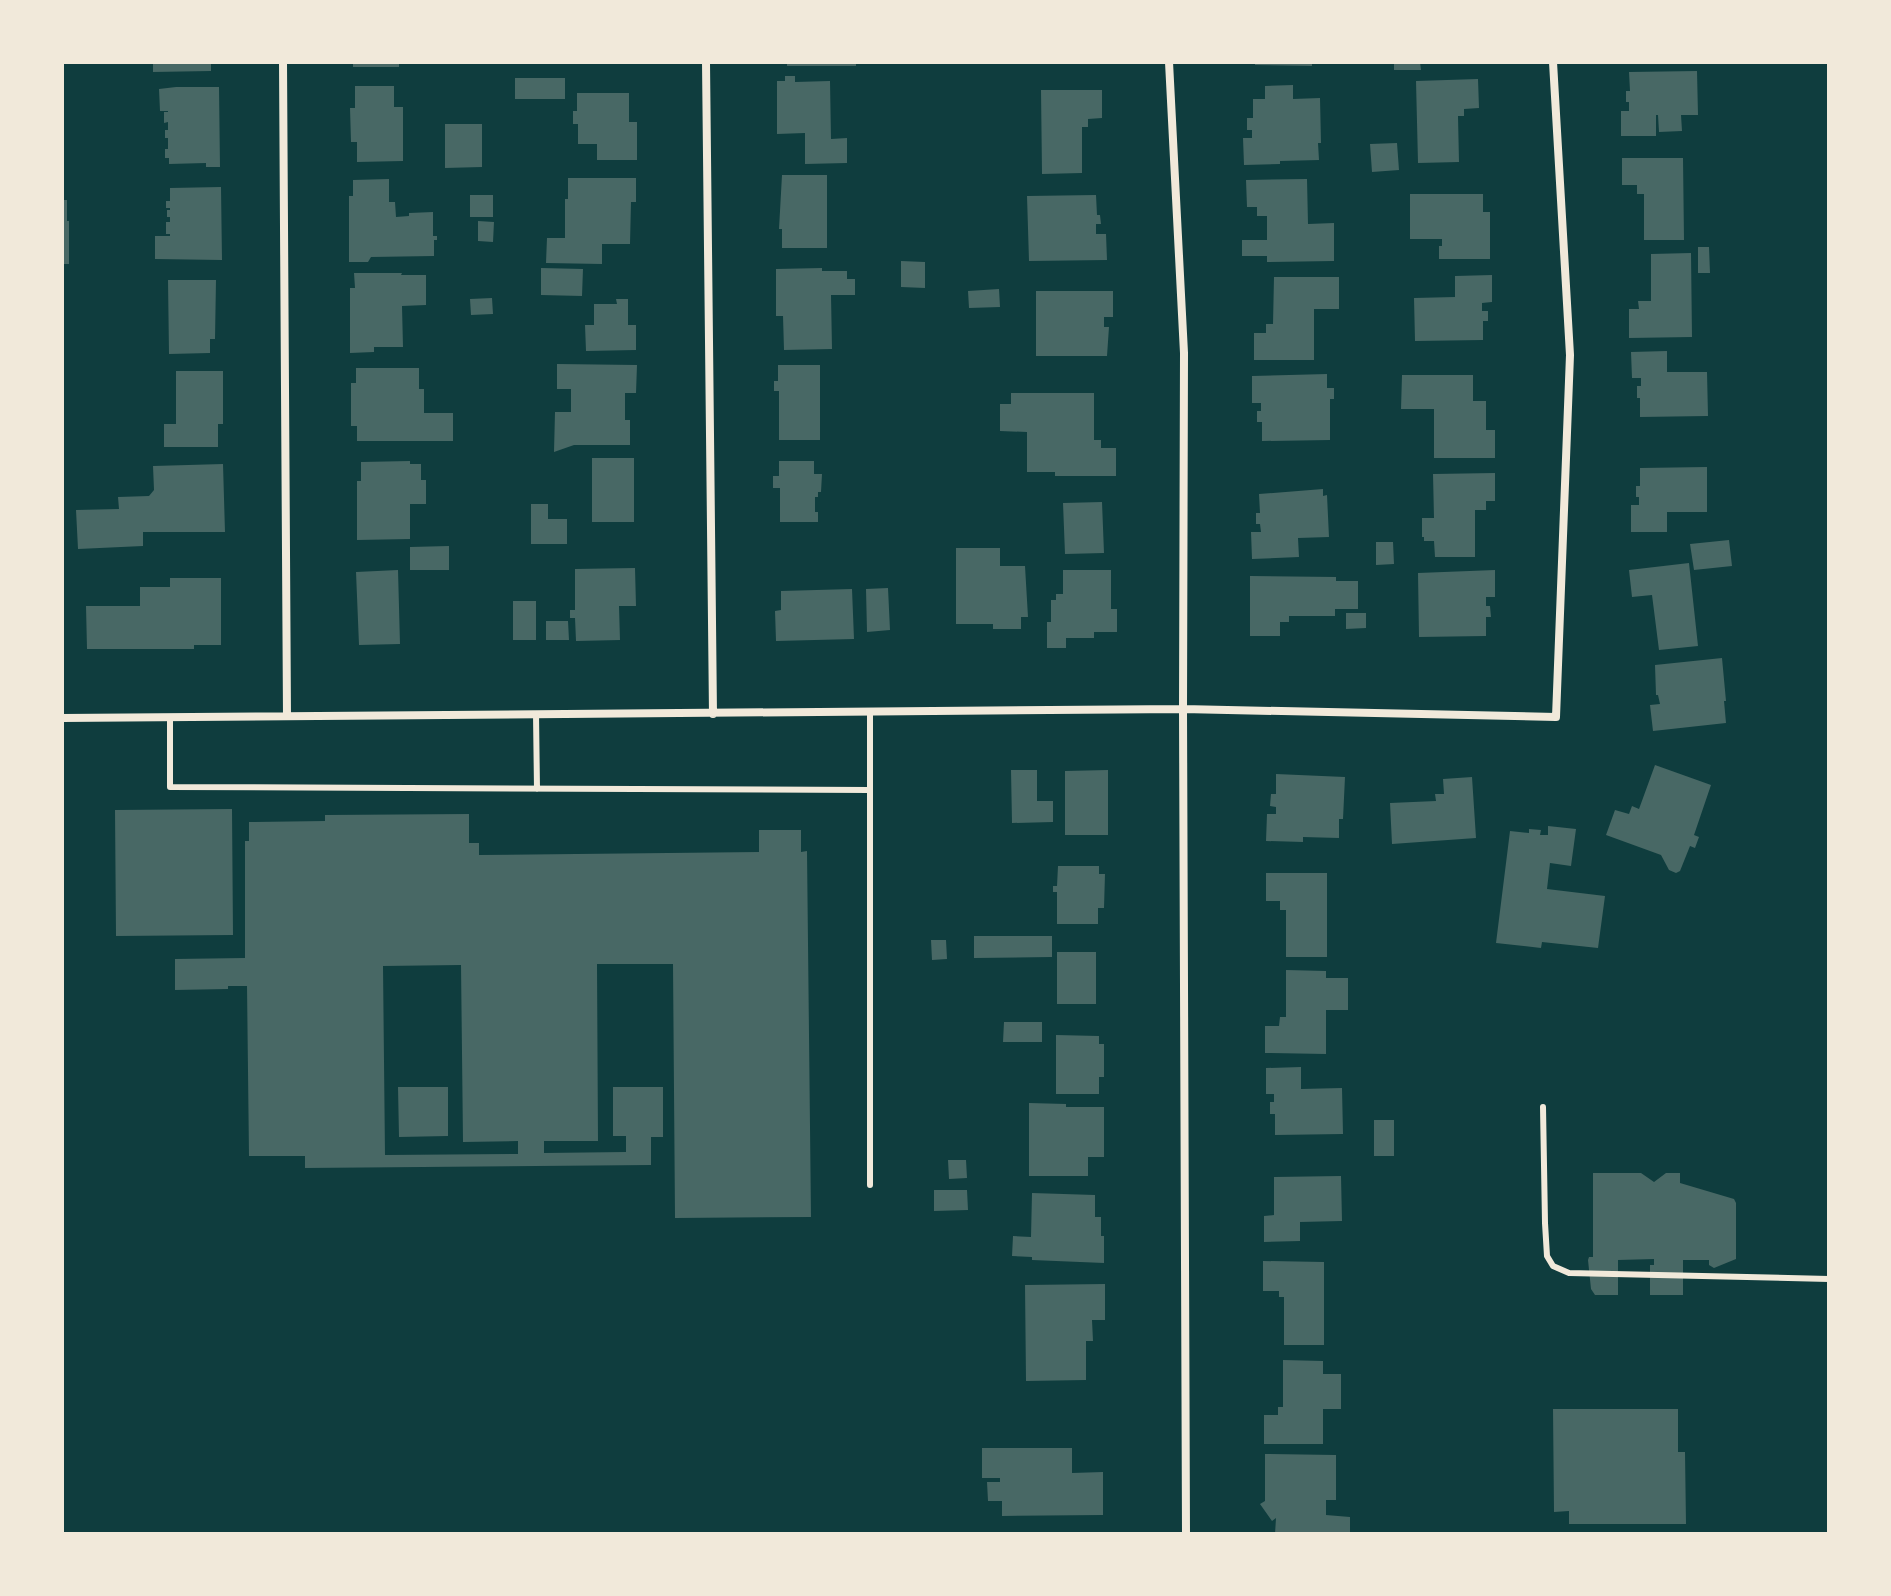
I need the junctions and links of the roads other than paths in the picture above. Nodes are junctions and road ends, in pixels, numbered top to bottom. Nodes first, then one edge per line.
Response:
1 (283, 62) edge
2 (706, 62) edge
3 (1169, 62) edge
4 (1553, 62) edge
5 (1183, 709) junction
6 (870, 712) junction
7 (536, 714) junction
8 (713, 714) junction
9 (287, 716) junction
10 (170, 717) junction
11 (62, 718) edge
12 (537, 789) junction
13 (870, 790) junction
14 (1543, 1107) dead end
15 (870, 1185) dead end
16 (1829, 1279) edge
17 (1186, 1534) edge

1 - 9 street
2 - 8 street
3 - 5 street
4 - 5 street
5 - 6 street
5 - 17 street
6 - 8 street
6 - 13 lane
7 - 8 street
7 - 9 street
7 - 12 lane
9 - 10 street
10 - 11 street
10 - 12 lane
12 - 13 lane
13 - 15 lane
14 - 16 lane

